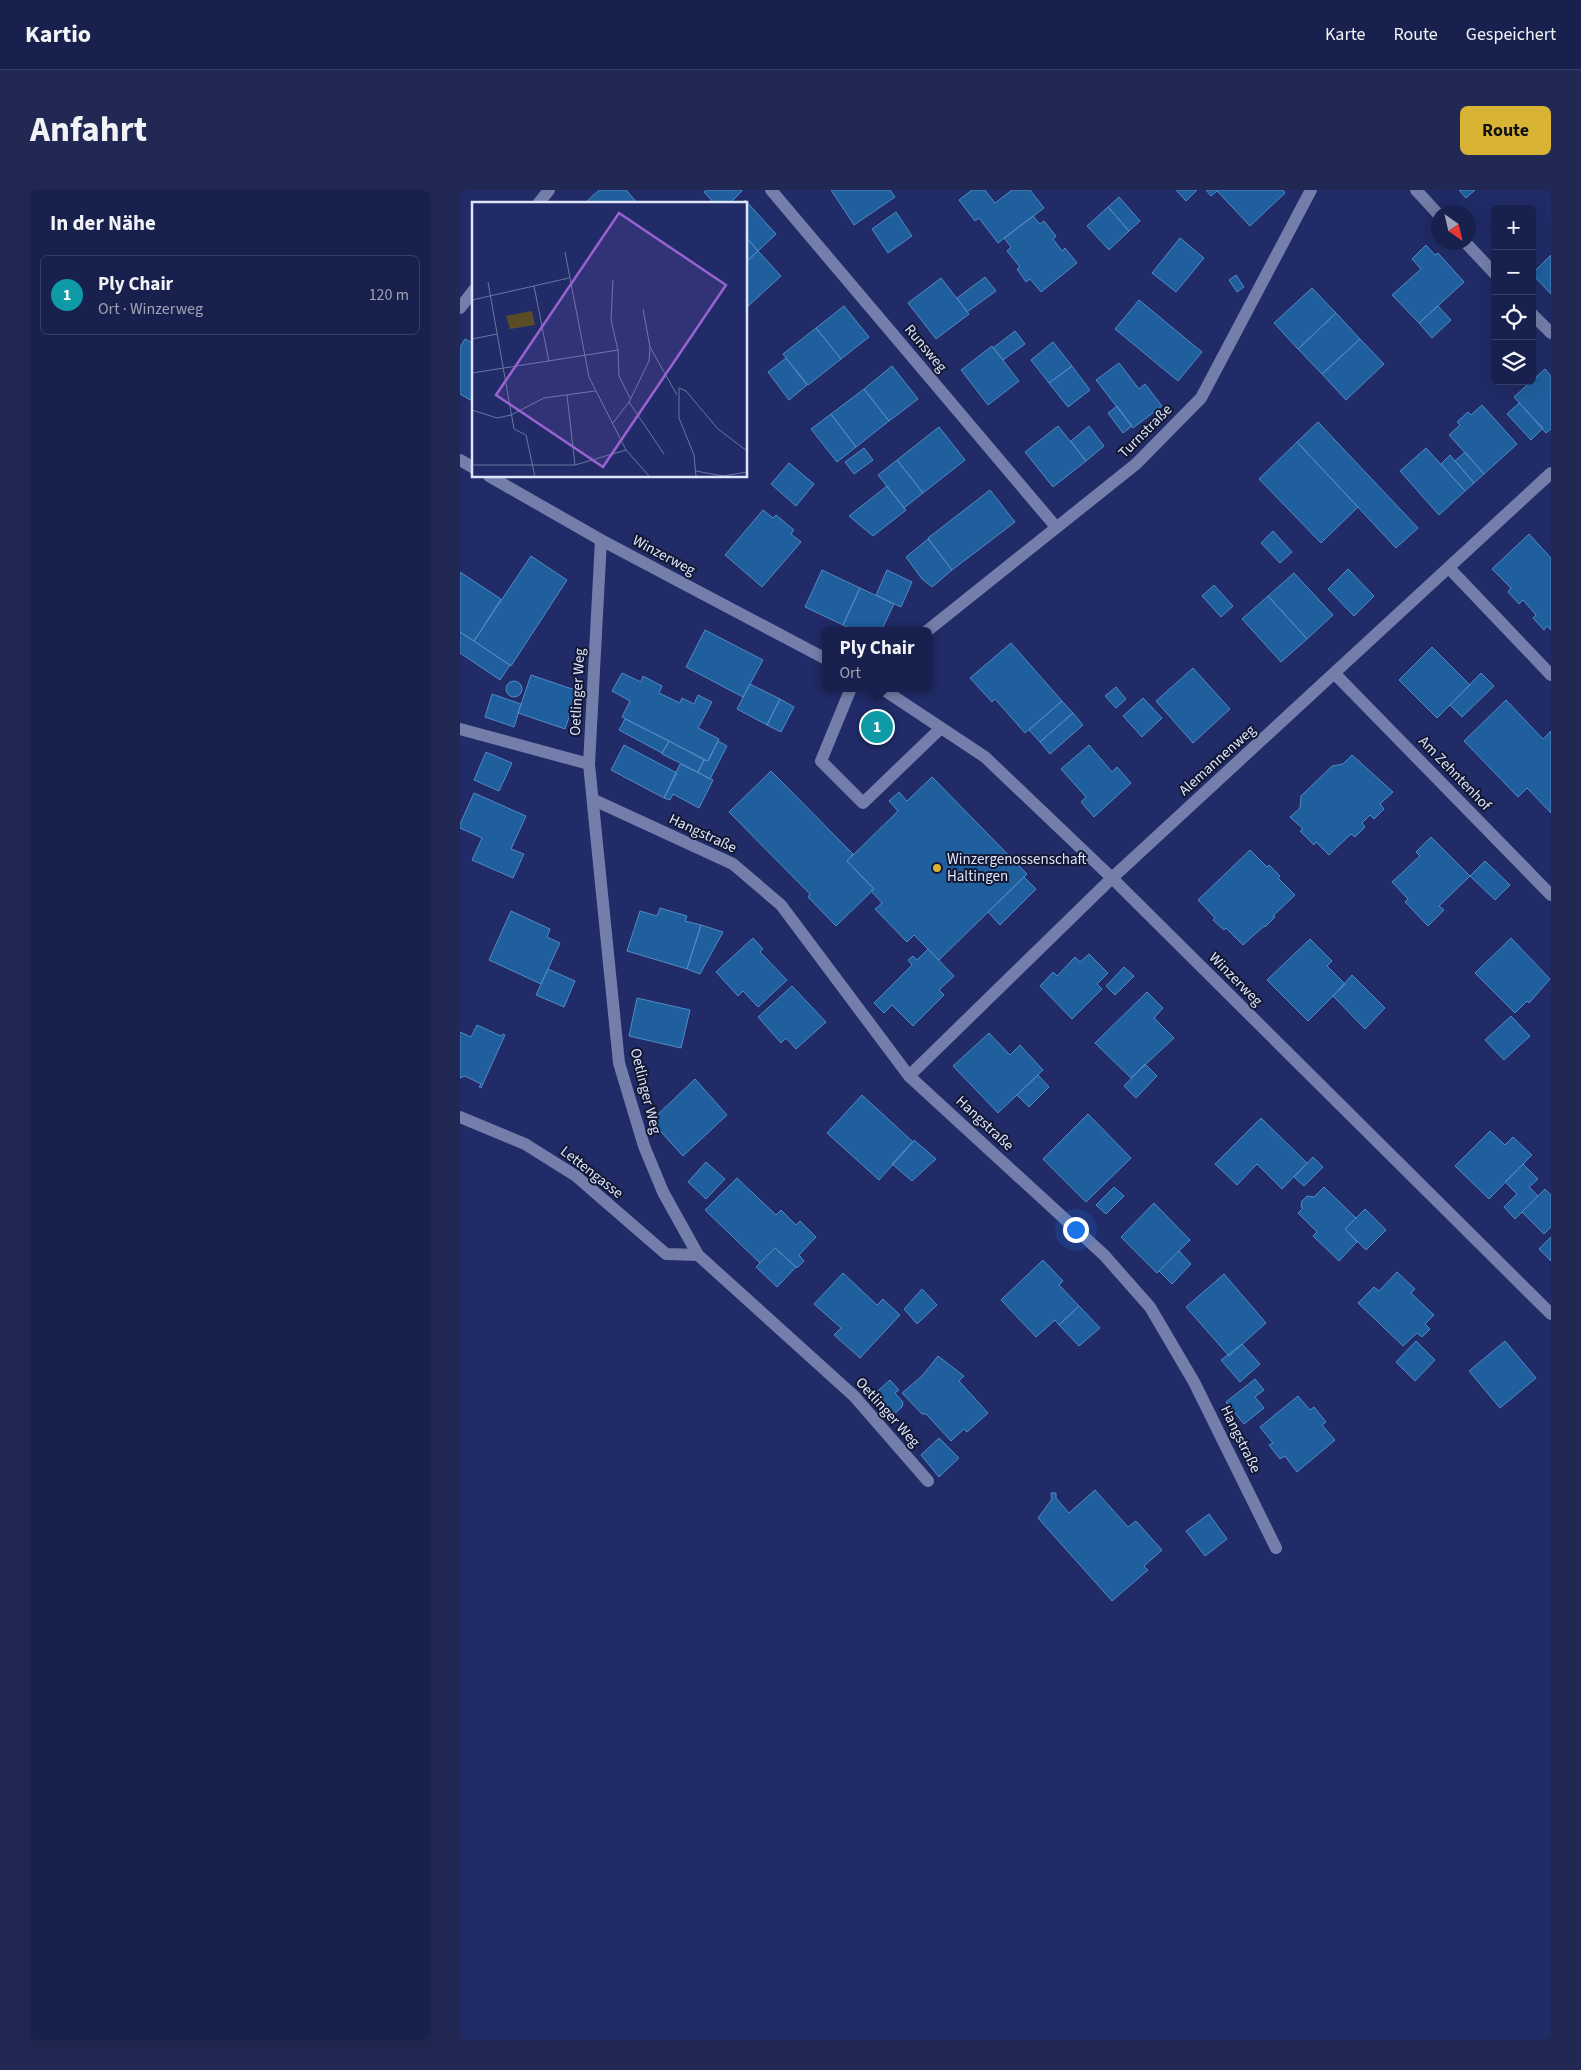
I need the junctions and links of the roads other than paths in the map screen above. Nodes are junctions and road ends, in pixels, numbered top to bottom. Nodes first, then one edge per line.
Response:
1 (549, 190) edge
2 (771, 190) edge
3 (1311, 190) edge
4 (1416, 190) edge
5 (540, 202) edge
6 (1431, 206) edge
7 (1472, 250) edge
8 (1491, 270) edge
9 (472, 293) edge
10 (460, 308) edge
11 (1536, 318) edge
12 (1551, 334) edge
13 (460, 460) edge
14 (472, 467) edge
15 (1551, 473) edge
16 (492, 478) edge
17 (1056, 527) junction
18 (600, 540) junction
19 (1449, 568) junction
20 (931, 627) edge
21 (822, 657) edge
22 (1335, 674) junction
23 (1551, 675) edge
24 (849, 692) edge
25 (887, 692) edge
26 (941, 728) junction
27 (460, 730) edge
28 (589, 764) junction
29 (594, 800) junction
30 (1112, 878) junction
31 (1551, 895) edge
32 (909, 1076) junction
33 (460, 1117) edge
34 (698, 1255) junction
35 (1551, 1314) edge
36 (928, 1481) dead end
37 (1276, 1548) dead end

1 - 5 street
2 - 17 street, Runsweg
3 - 17 street, Turnstraße
4 - 6 street
7 - 8 street
9 - 10 street
11 - 12 street
13 - 14 street
15 - 19 street, Alemannenweg
16 - 18 street, Winzerweg
17 - 20 street, Turnstraße
18 - 21 street, Winzerweg
18 - 28 street, Oetlinger Weg
19 - 22 street, Alemannenweg
19 - 23 street
22 - 30 street, Alemannenweg
22 - 31 street, Am Zehntenhof
24 - 26 street
25 - 26 street, Winzerweg
26 - 30 street, Winzerweg
27 - 28 street
28 - 29 street, Oetlinger Weg
29 - 32 street, Hangstraße
29 - 34 street, Oetlinger Weg
30 - 32 street, Alemannenweg
30 - 35 street, Winzerweg
32 - 37 street, Hangstraße
33 - 34 street, Lettengasse
34 - 36 street, Oetlinger Weg

